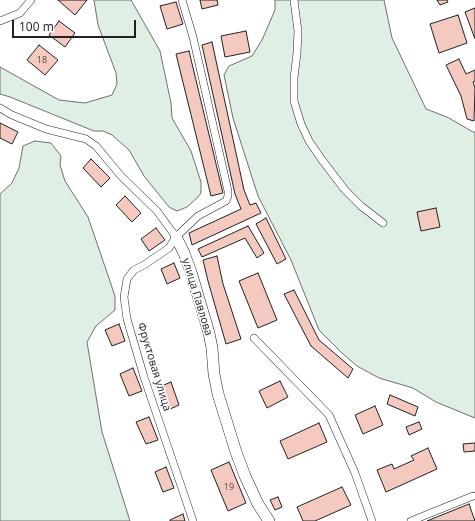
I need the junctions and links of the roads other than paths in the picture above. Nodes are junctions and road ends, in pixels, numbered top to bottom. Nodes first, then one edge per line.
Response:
1 (31, 0) edge
2 (182, 0) edge
3 (294, 0) edge
4 (0, 21) edge
5 (0, 108) edge
6 (383, 223) dead end
7 (176, 237) junction
8 (254, 338) dead end
9 (473, 496) dead end
10 (193, 521) edge
11 (268, 521) edge
12 (372, 521) edge
13 (411, 521) edge

1 - 4 street
2 - 7 street
3 - 6 street
5 - 7 street
7 - 10 street, Фруктовая улица
7 - 11 street, улица Павлова
8 - 12 street
9 - 13 street

